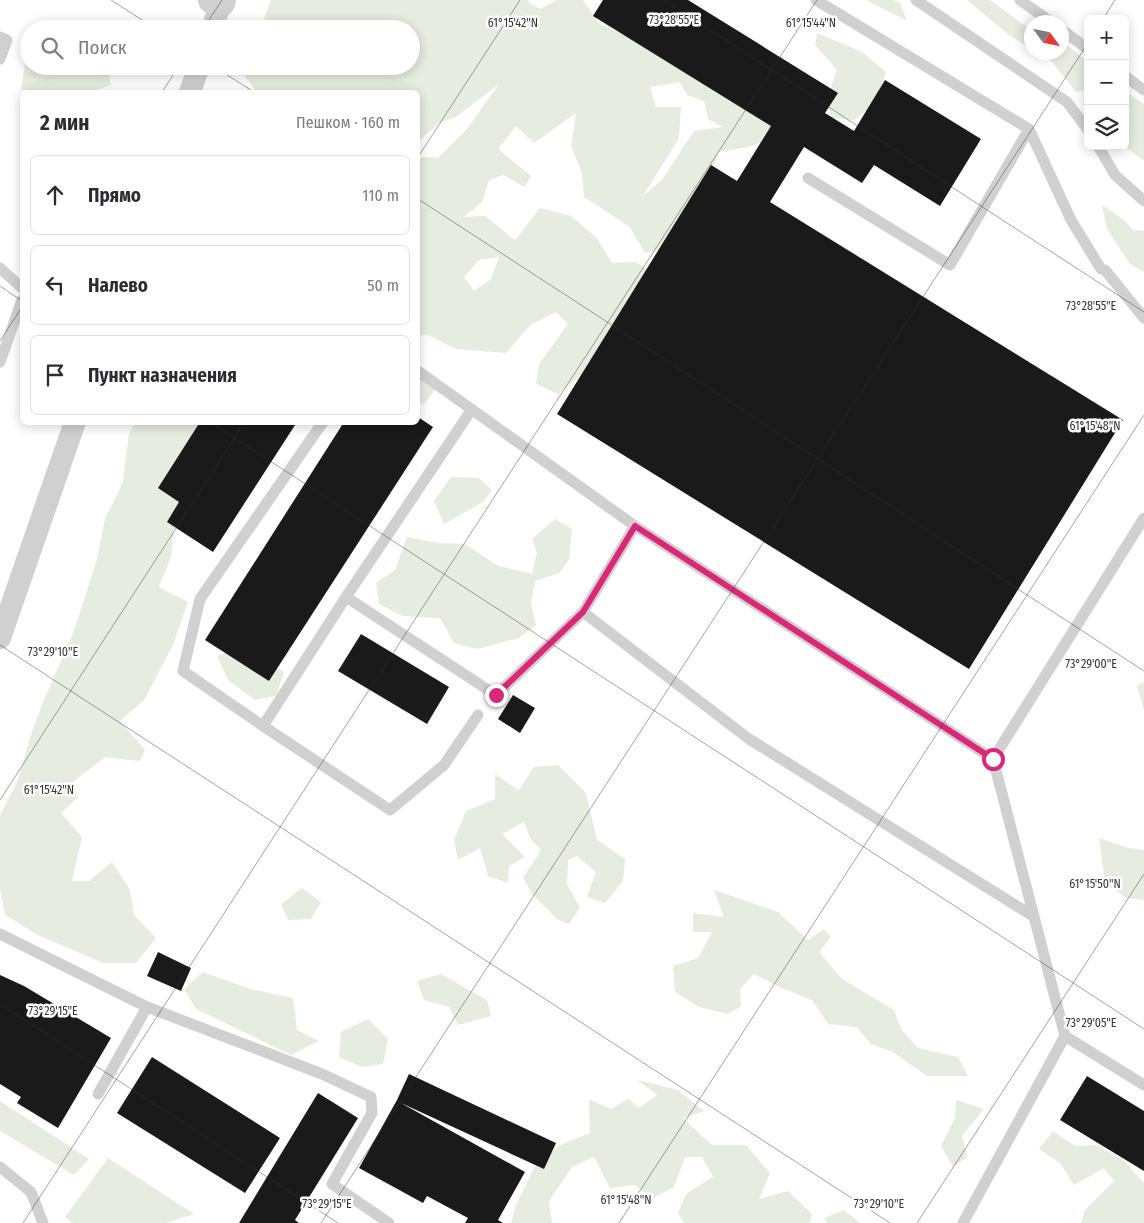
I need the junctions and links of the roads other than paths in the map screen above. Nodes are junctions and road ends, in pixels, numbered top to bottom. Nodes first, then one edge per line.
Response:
1 (816, 0) edge
2 (916, 0) edge
3 (1020, 0) edge
4 (218, 1) edge
5 (1041, 15) edge
6 (214, 20) edge
7 (1069, 35) edge
8 (0, 37) edge
9 (1084, 46) edge
10 (0, 59) edge
11 (196, 75) edge
12 (1129, 79) edge
13 (191, 90) edge
14 (1144, 90) edge
15 (1084, 125) edge
16 (1029, 129) junction
17 (1100, 150) edge
18 (808, 178) dead end
19 (1144, 201) edge
20 (0, 268) edge
21 (20, 286) edge
22 (20, 306) edge
23 (1144, 318) edge
24 (0, 362) edge
25 (420, 372) edge
26 (472, 409) junction
27 (74, 425) edge
28 (321, 425) edge
29 (1144, 518) edge
30 (635, 526) junction
31 (346, 597) junction
32 (583, 612) junction
33 (0, 638) edge
34 (478, 715) dead end
35 (263, 726) junction
36 (993, 759) junction
37 (1034, 916) junction
38 (0, 934) edge
39 (147, 1007) junction
40 (1065, 1036) junction
41 (1144, 1085) edge
42 (98, 1094) dead end
43 (0, 1167) edge
44 (43, 1223) edge
45 (390, 1223) edge
46 (963, 1223) edge

1 - 16 lane
2 - 15 lane
3 - 5 lane
4 - 6 street
7 - 9 lane
8 - 10 lane
11 - 13 street
12 - 14 lane
16 - 18 lane
16 - 23 lane
17 - 19 lane
20 - 21 lane
22 - 24 lane
25 - 26 lane
26 - 30 lane
26 - 31 lane
27 - 33 street
28 - 35 lane
29 - 36 lane
30 - 32 lane
30 - 36 lane
31 - 32 lane
31 - 35 lane
32 - 37 lane
34 - 35 lane
36 - 37 lane
37 - 40 lane
38 - 39 lane
39 - 42 lane
39 - 45 lane
40 - 41 lane
40 - 46 lane
43 - 44 lane

